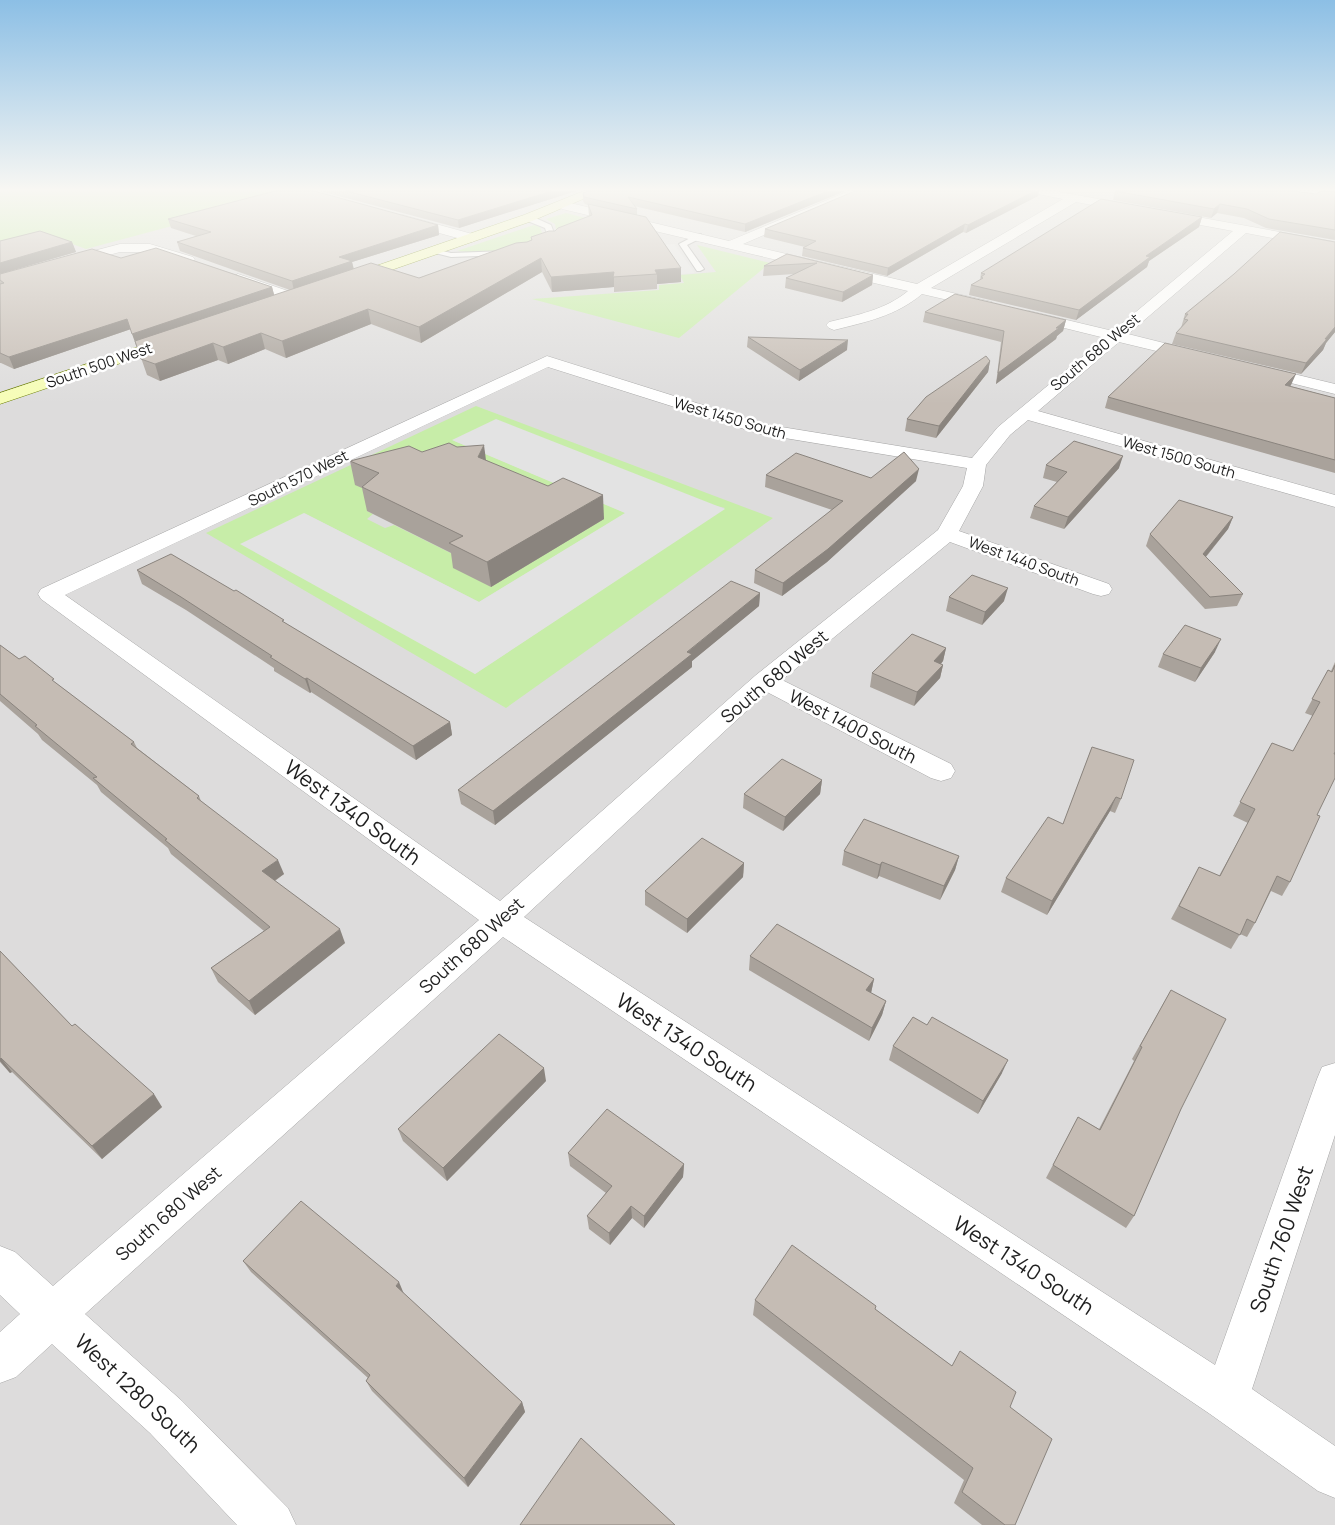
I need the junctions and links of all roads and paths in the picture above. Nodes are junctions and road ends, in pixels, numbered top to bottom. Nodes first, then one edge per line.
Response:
1 (63, 262) edge
2 (193, 262) edge
3 (399, 262) edge
4 (695, 262) edge
5 (807, 262) edge
6 (965, 262) edge
7 (1203, 262) edge
8 (201, 265) edge
9 (700, 269) dead end
10 (228, 274) edge
11 (0, 280) edge
12 (332, 285) edge
13 (919, 289) junction
14 (300, 296) joint
15 (277, 304) edge
16 (834, 325) dead end
17 (186, 335) edge
18 (1114, 336) junction
19 (1215, 360) edge
20 (547, 361) joint
21 (1244, 367) edge
22 (1335, 389) edge
23 (0, 399) edge
24 (1024, 413) junction
25 (977, 464) junction
26 (1335, 501) edge
27 (947, 534) junction
28 (1101, 589) dead end
29 (49, 594) joint
30 (765, 682) junction
31 (941, 771) dead end
32 (501, 919) junction
33 (1335, 1079) edge
34 (0, 1267) edge
35 (53, 1314) junction
36 (0, 1361) edge
37 (1226, 1398) junction
38 (1335, 1474) edge
39 (270, 1525) edge

1 - 11 street
2 - 8 street
3 - 12 main road
4 - 9 lane
5 - 13 street
6 - 13 street
7 - 18 street, South 680 West
10 - 14 street
13 - 16 street
13 - 18 street
14 - 15 main road
17 - 23 main road, South 500 West
18 - 19 street
18 - 24 street, South 680 West
20 - 25 street, West 1450 South
20 - 29 street, South 570 West
21 - 22 street
24 - 25 street, South 680 West
24 - 26 street, West 1500 South
25 - 27 street
27 - 28 street, West 1440 South
27 - 30 street, South 680 West
29 - 32 street, West 1340 South
30 - 31 street, West 1400 South
30 - 32 street, South 680 West
32 - 35 street, South 680 West
32 - 37 street, West 1340 South
33 - 37 street, South 760 West
34 - 35 street, West 1280 South
35 - 36 street, South 680 West
35 - 39 street, West 1280 South
37 - 38 street, West 1340 South

